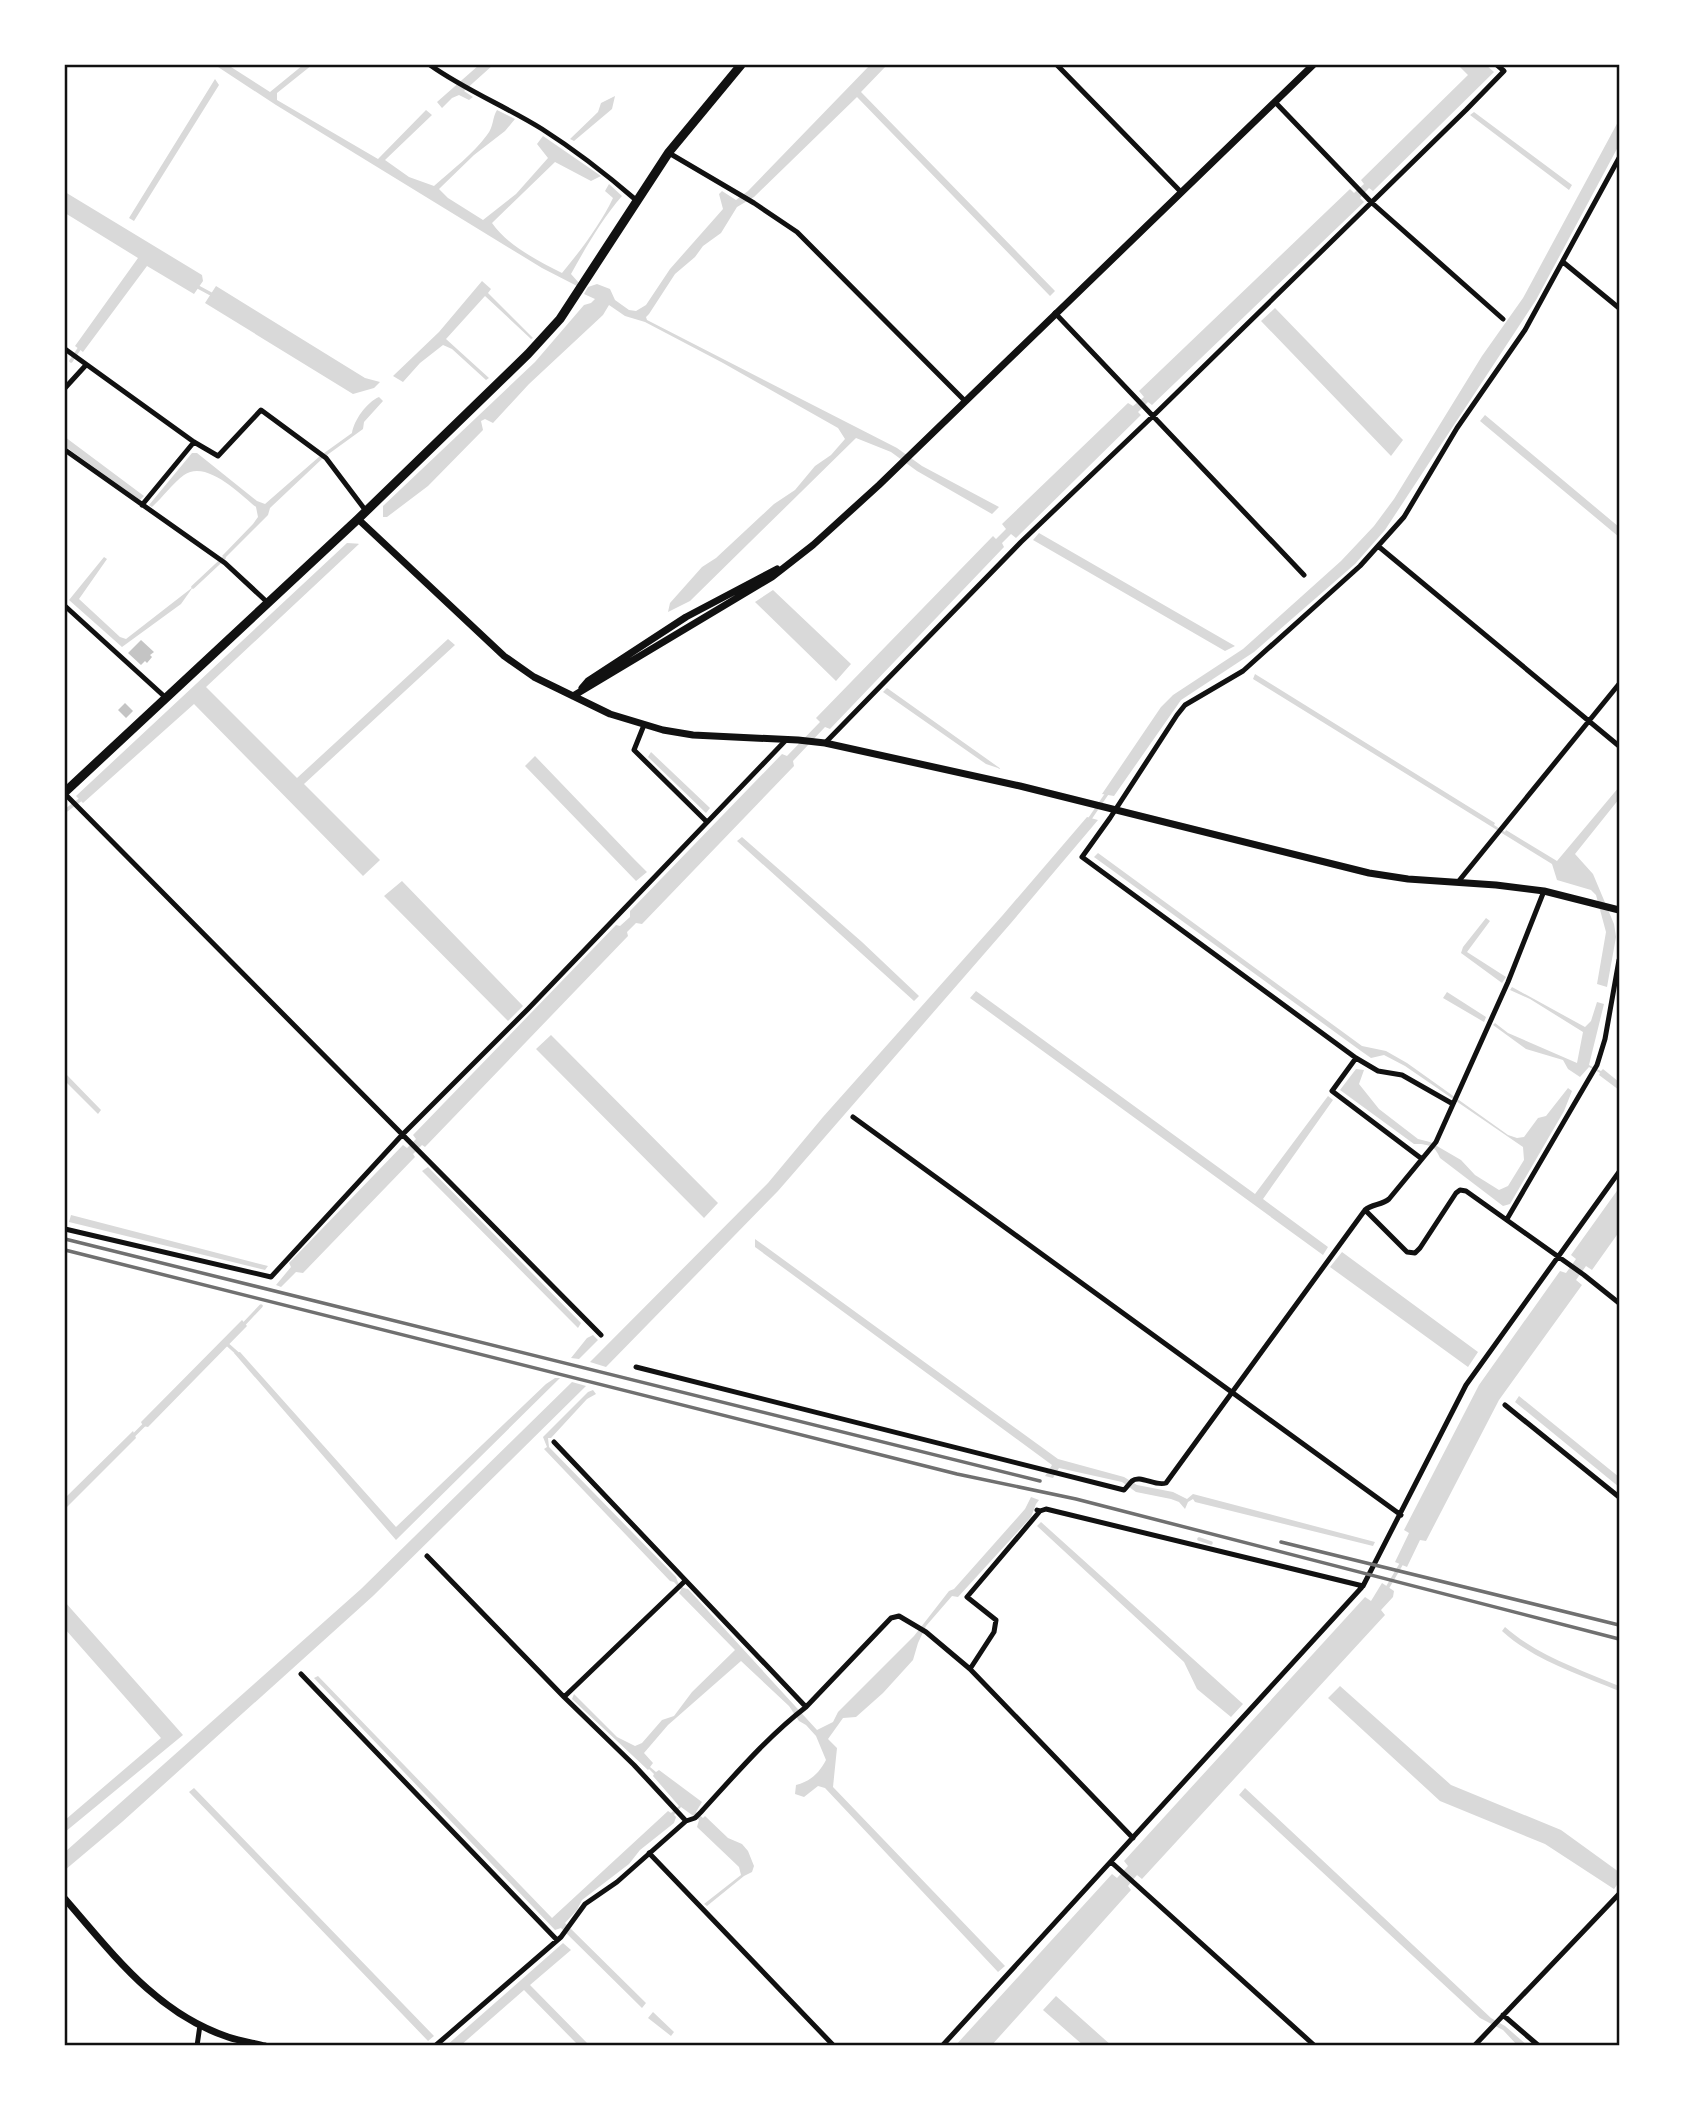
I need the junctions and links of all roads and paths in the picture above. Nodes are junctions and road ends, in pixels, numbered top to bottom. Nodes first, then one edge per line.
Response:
1 (430, 65) edge
2 (741, 65) edge
3 (1057, 65) edge
4 (1313, 65) edge
5 (1497, 65) edge
6 (1275, 102) junction
7 (669, 152) junction
8 (1619, 158) edge
9 (1181, 192) junction
10 (636, 200) junction
11 (1371, 202) junction
12 (1563, 262) junction
13 (1619, 308) edge
14 (1055, 313) junction
15 (1503, 319) dead end
16 (67, 350) edge
17 (86, 365) junction
18 (65, 388) edge
19 (965, 401) junction
20 (1153, 416) junction
21 (194, 442) junction
22 (65, 450) edge
23 (142, 505) junction
24 (366, 511) junction
25 (361, 522) junction
26 (1378, 546) junction
27 (1304, 575) dead end
28 (267, 602) junction
29 (65, 606) edge
30 (1619, 684) edge
31 (573, 696) junction
32 (165, 697) junction
33 (1589, 721) junction
34 (644, 725) junction
35 (787, 739) junction
36 (825, 743) junction
37 (1619, 746) edge
38 (66, 795) edge
39 (1115, 810) junction
40 (706, 821) junction
41 (1457, 883) junction
42 (1544, 891) junction
43 (1619, 910) edge
44 (1619, 960) edge
45 (1356, 1058) junction
46 (1453, 1104) junction
47 (853, 1117) dead end
48 (402, 1135) junction
49 (1422, 1159) junction
50 (1619, 1171) edge
51 (1365, 1210) junction
52 (1507, 1219) junction
53 (65, 1228) edge
54 (1559, 1256) junction
55 (1619, 1303) edge
56 (601, 1335) dead end
57 (636, 1367) dead end
58 (1232, 1392) junction
59 (1505, 1405) dead end
60 (554, 1442) dead end
61 (1619, 1497) edge
62 (1401, 1515) junction
63 (427, 1556) dead end
64 (685, 1581) junction
65 (1363, 1586) junction
66 (970, 1669) junction
67 (301, 1674) dead end
68 (564, 1697) junction
69 (806, 1707) junction
70 (686, 1822) junction
71 (1133, 1838) junction
72 (649, 1853) junction
73 (1111, 1862) junction
74 (1619, 1894) edge
75 (65, 1899) edge
76 (557, 1940) junction
77 (1501, 2018) junction
78 (200, 2025) junction
79 (197, 2046) edge
80 (265, 2046) edge
81 (435, 2046) edge
82 (834, 2046) edge
83 (942, 2046) edge
84 (1315, 2046) edge
85 (1474, 2046) edge
86 (1539, 2046) edge

1 - 10 street
2 - 7 main road
3 - 9 street
4 - 6 street
5 - 11 street
6 - 9 street
6 - 11 street
7 - 10 main road
7 - 19 street
8 - 12 street
9 - 14 street
10 - 24 main road
11 - 15 street
11 - 20 street
12 - 13 street
12 - 26 street
14 - 19 street
14 - 20 street
16 - 17 street
17 - 18 street
17 - 21 street
19 - 31 street
20 - 27 street
20 - 36 street
21 - 23 street
21 - 24 street
22 - 23 street
23 - 28 street
24 - 25 main road
25 - 28 main road
25 - 31 street
26 - 33 street
26 - 39 street
28 - 32 main road
29 - 32 street
30 - 33 street
31 - 34 street
32 - 38 main road
33 - 37 street
33 - 41 street
34 - 35 street
34 - 40 street
35 - 36 street
35 - 40 street
36 - 39 street
38 - 48 street
39 - 41 street
39 - 45 street
40 - 48 street
41 - 42 street
42 - 43 street
42 - 46 street
44 - 52 street
45 - 46 street
45 - 49 street
46 - 49 street
47 - 58 street
48 - 53 street
48 - 56 street
49 - 51 street
50 - 54 street
51 - 52 street
51 - 58 street
52 - 54 street
54 - 55 street
54 - 62 street
57 - 58 street
58 - 62 street
59 - 61 street
60 - 64 street
62 - 65 street
63 - 68 street
64 - 68 street
64 - 69 street
65 - 66 street
65 - 71 street
66 - 69 street
66 - 71 street
67 - 76 street
68 - 70 street
69 - 70 street
70 - 72 street
71 - 73 street
72 - 76 street
72 - 82 street
73 - 83 street
73 - 84 street
74 - 77 street
75 - 78 street
76 - 81 street
77 - 85 street
77 - 86 street
78 - 79 street
78 - 80 street

